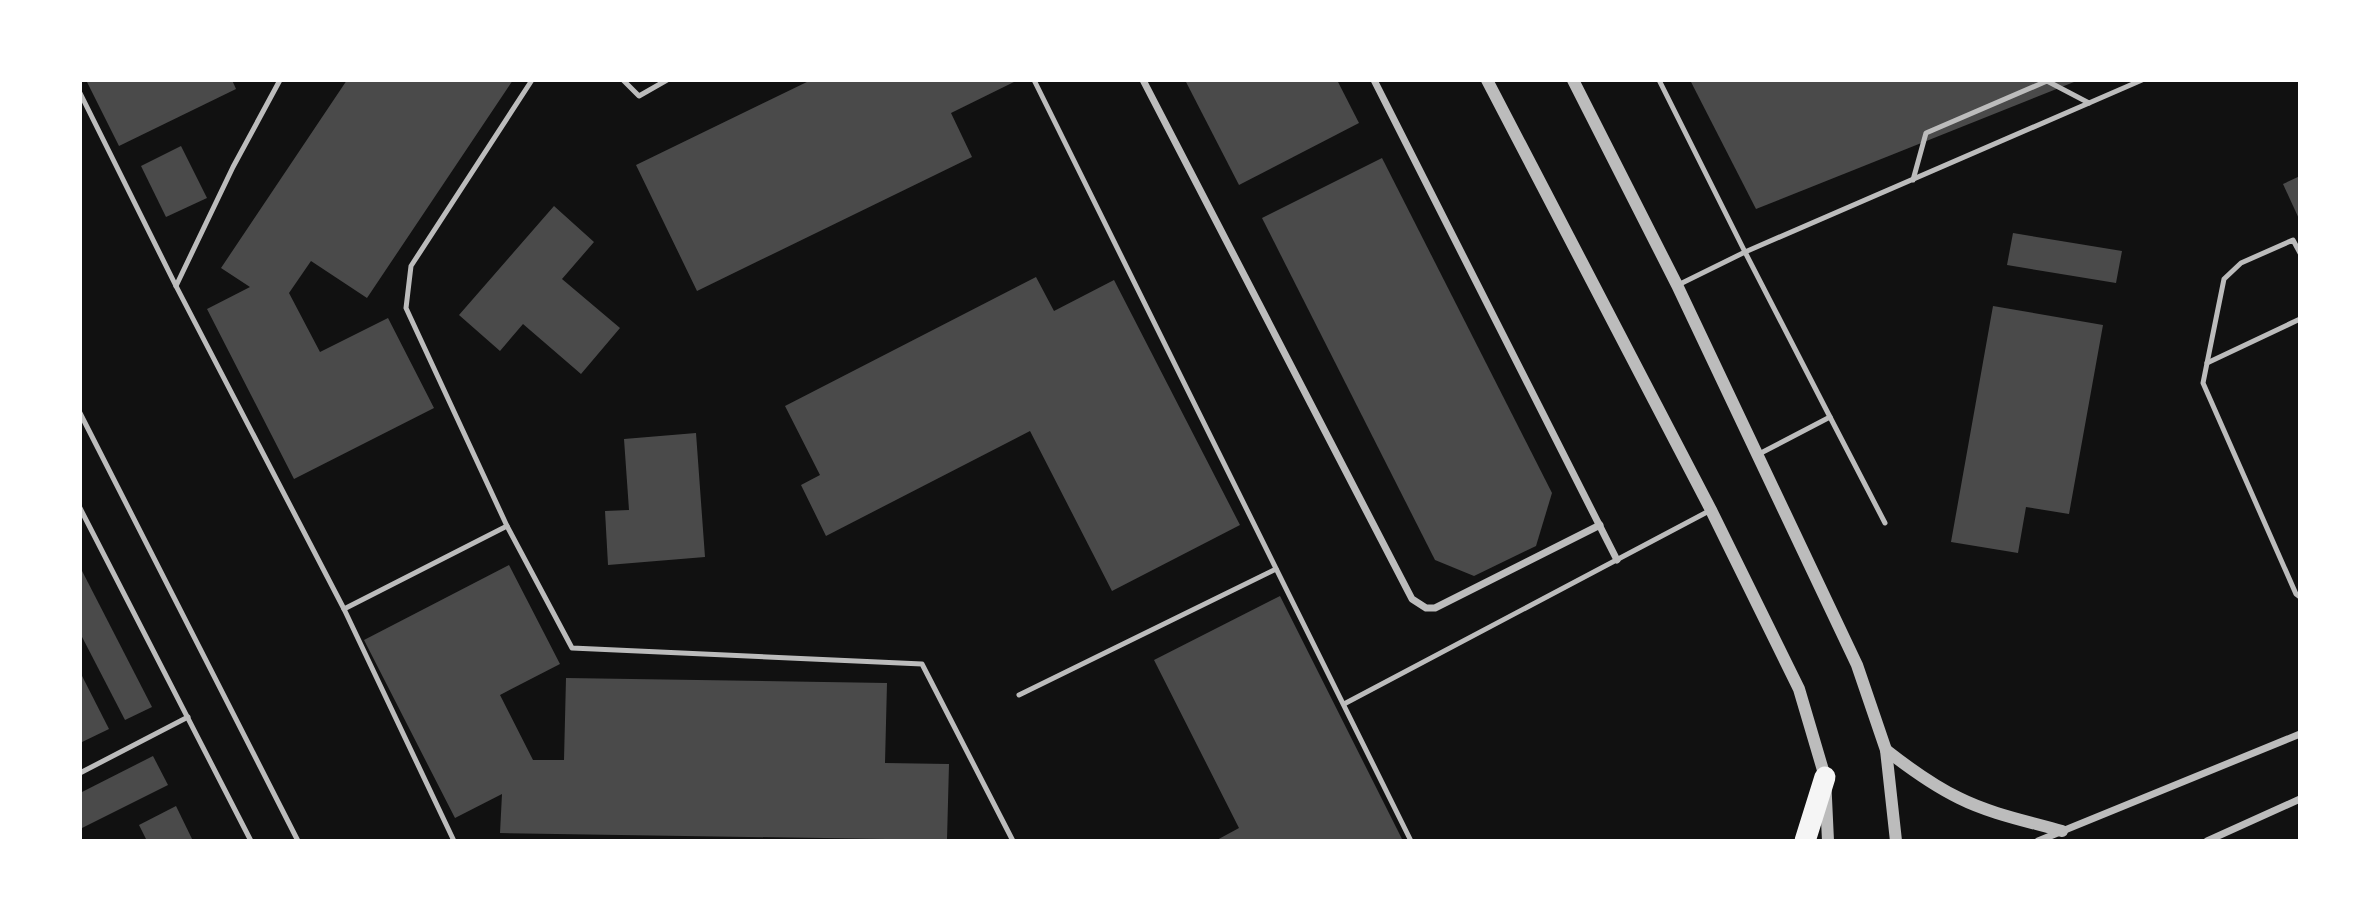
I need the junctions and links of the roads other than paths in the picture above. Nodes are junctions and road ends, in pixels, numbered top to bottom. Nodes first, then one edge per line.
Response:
1 (281, 80) edge
2 (532, 80) edge
3 (623, 80) edge
4 (667, 80) edge
5 (1034, 80) edge
6 (1143, 80) edge
7 (1374, 80) edge
8 (1487, 80) edge
9 (1573, 80) edge
10 (1659, 80) edge
11 (2142, 80) edge
12 (80, 93) edge
13 (2089, 103) junction
14 (1913, 180) junction
15 (1745, 252) junction
16 (2300, 253) edge
17 (1677, 285) junction
18 (176, 286) junction
19 (2300, 319) edge
20 (2207, 363) junction
21 (80, 413) edge
22 (1830, 417) junction
23 (1759, 454) junction
24 (80, 508) edge
25 (1711, 510) junction
26 (1885, 523) dead end
27 (1600, 525) junction
28 (507, 526) junction
29 (1617, 560) junction
30 (1276, 569) junction
31 (2300, 597) edge
32 (344, 609) junction
33 (1019, 695) dead end
34 (1344, 704) junction
35 (188, 717) junction
36 (2300, 734) edge
37 (1886, 750) junction
38 (80, 773) edge
39 (1825, 777) junction
40 (2300, 799) edge
41 (2062, 831) junction
42 (251, 841) edge
43 (298, 841) edge
44 (454, 841) edge
45 (1013, 841) edge
46 (1411, 841) edge
47 (1805, 841) edge
48 (1828, 841) edge
49 (1896, 841) edge
50 (2038, 841) edge
51 (2207, 841) edge

1 - 18 lane
2 - 28 lane
3 - 4 lane
5 - 30 lane
6 - 27 street
7 - 27 street
8 - 25 street
9 - 17 street
10 - 15 lane
11 - 13 lane
12 - 18 lane
13 - 14 lane
13 - 14 lane
14 - 15 lane
15 - 17 lane
15 - 22 lane
16 - 20 lane
17 - 23 street
18 - 32 lane
19 - 20 lane
20 - 31 lane
21 - 43 lane
22 - 23 lane
22 - 26 lane
23 - 37 street
24 - 35 lane
25 - 29 lane
25 - 39 street
27 - 29 street
28 - 32 lane
28 - 45 lane
29 - 34 lane
30 - 33 lane
30 - 34 lane
32 - 44 lane
34 - 46 lane
35 - 38 lane
35 - 42 lane
36 - 41 street
37 - 41 street
37 - 49 street
39 - 47 highway
39 - 48 street
40 - 51 street
41 - 50 street

